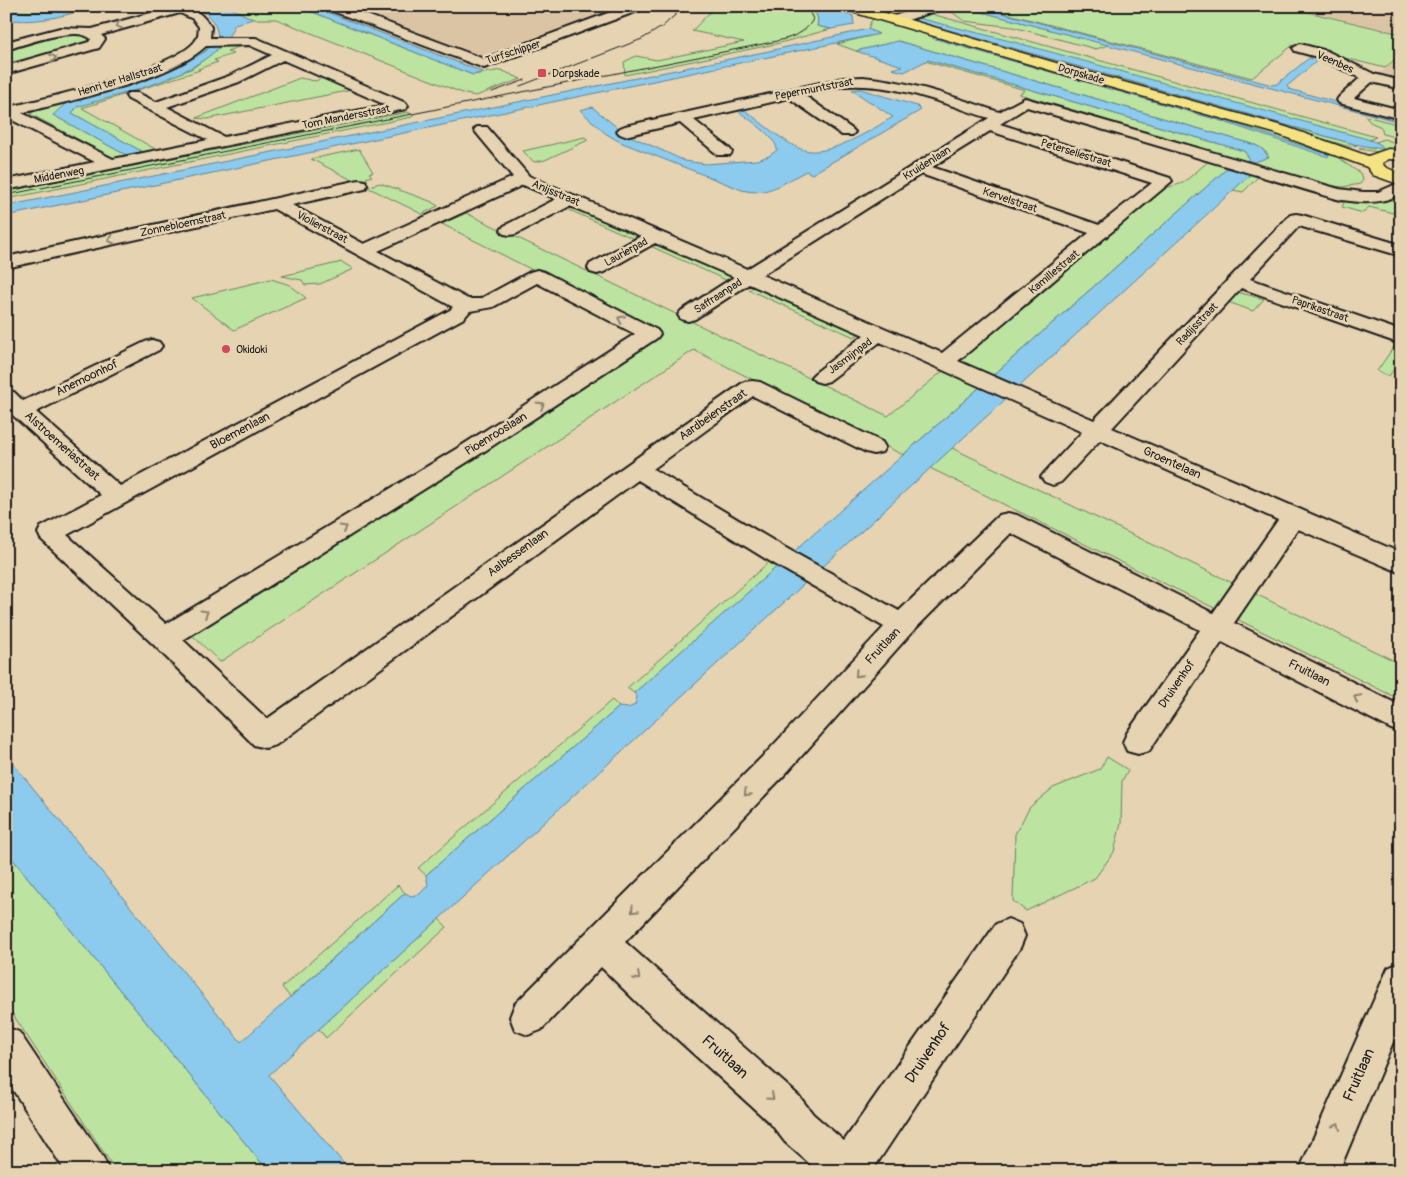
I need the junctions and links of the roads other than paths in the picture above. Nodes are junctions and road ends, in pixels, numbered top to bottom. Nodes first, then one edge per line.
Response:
1 (331, 6) edge
2 (638, 6) edge
3 (847, 6) edge
4 (937, 6) edge
5 (177, 7) edge
6 (895, 20) junction
7 (15, 32) dead end
8 (92, 33) junction
9 (32, 39) junction
10 (207, 42) junction
11 (6, 46) edge
12 (1300, 48) dead end
13 (282, 55) junction
14 (6, 70) edge
15 (1369, 78) junction
16 (1401, 85) edge
17 (791, 93) junction
18 (133, 96) dead end
19 (157, 106) junction
20 (8, 111) edge
21 (1401, 115) edge
22 (684, 118) junction
23 (994, 121) junction
24 (482, 130) dead end
25 (625, 131) dead end
26 (847, 132) dead end
27 (222, 142) junction
28 (724, 152) dead end
29 (1401, 155) edge
30 (1375, 160) junction
31 (112, 164) junction
32 (918, 168) junction
33 (523, 179) junction
34 (1164, 181) joint
35 (1397, 181) edge
36 (6, 185) edge
37 (359, 185) dead end
38 (570, 199) junction
39 (278, 204) junction
40 (510, 230) dead end
41 (1102, 232) junction
42 (654, 236) junction
43 (365, 250) junction
44 (1401, 251) edge
45 (6, 263) edge
46 (597, 268) dead end
47 (748, 276) junction
48 (1239, 282) junction
49 (464, 304) junction
50 (688, 315) dead end
51 (878, 334) junction
52 (1401, 338) edge
53 (152, 346) dead end
54 (944, 362) junction
55 (822, 377) dead end
56 (14, 404) edge
57 (1097, 430) junction
58 (874, 448) dead end
59 (636, 469) junction
60 (1053, 477) dead end
61 (117, 496) junction
62 (1293, 517) junction
63 (1401, 564) edge
64 (902, 625) junction
65 (1216, 626) junction
66 (164, 638) junction
67 (1401, 720) edge
68 (1138, 742) dead end
69 (1008, 936) dead end
70 (602, 944) junction
71 (1401, 980) edge
72 (528, 1017) dead end
73 (6, 1044) edge
74 (90, 1171) edge
75 (848, 1171) edge
76 (1319, 1171) edge

1 - 2 street, Turfschipper
3 - 6 main road, Dorpskade
4 - 6 street
5 -> 8 street
5 - 10 street
6 - 30 main road, Dorpskade
7 - 9 street
8 - 9 street
14 -> 8 street
9 - 11 street
10 - 13 street, Tom Mandersstraat
10 - 20 street, Henri ter Hallstraat
12 - 15 street, Veenbes
13 - 19 street
13 - 27 street, Tom Mandersstraat
15 - 16 street, Veenbes
15 - 21 street, Veenbes
17 - 22 street, Pepermuntstraat
17 - 23 street, Pepermuntstraat
17 - 26 street
18 - 19 street
19 - 27 street
20 - 31 street
22 - 25 street, Pepermuntstraat
22 - 28 street
23 - 32 street, Kruidenlaan
23 - 34 street, Peterseliestraat
23 - 35 street, Kruidenlaan
24 - 33 street
27 - 31 street, Tom Mandersstraat
29 - 30 main road
30 - 35 main road
31 - 36 street, Middenweg
32 - 41 street, Kervelstraat
32 - 47 street, Kruidenlaan
33 - 38 street, Anijsstraat
33 - 43 street, Anijsstraat
34 - 41 street, Kamillestraat
37 - 39 street, Zonnebloemstraat
38 - 40 street
38 - 42 street, Anijsstraat
39 - 43 street, Violierstraat
39 -> 45 street, Zonnebloemstraat
41 - 54 street, Kamillestraat
42 - 46 street, Laurierpad
42 - 47 street, Anijsstraat
43 - 49 street
44 - 48 street, Radijsstraat
47 - 50 street, Saffraanpad
47 - 51 street
48 - 52 street, Paprikastraat
48 - 57 street, Radijsstraat
49 - 61 street, Bloemenlaan
66 -> 49 street, Pioenrooslaan
51 - 54 street
51 - 55 street, Jasmijnpad
53 - 56 street, Anemoonhof
54 - 57 street, Groentelaan
56 - 61 street, Alstroemeriastraat
57 - 60 street, Radijsstraat
57 - 62 street, Groentelaan
58 - 59 street, Aardbeienstraat
59 - 64 street
59 - 66 street, Aalbessenlaan
61 - 66 street, Bloemenlaan
62 - 63 street, Groentelaan
62 - 65 street
64 - 65 street, Fruitlaan
64 -> 70 street, Fruitlaan
67 -> 65 street, Fruitlaan
65 - 68 street, Druivenhof
69 - 75 street, Druivenhof
70 - 72 street, Fruitlaan
70 -> 75 street, Fruitlaan
76 -> 71 street, Fruitlaan
73 - 74 street

